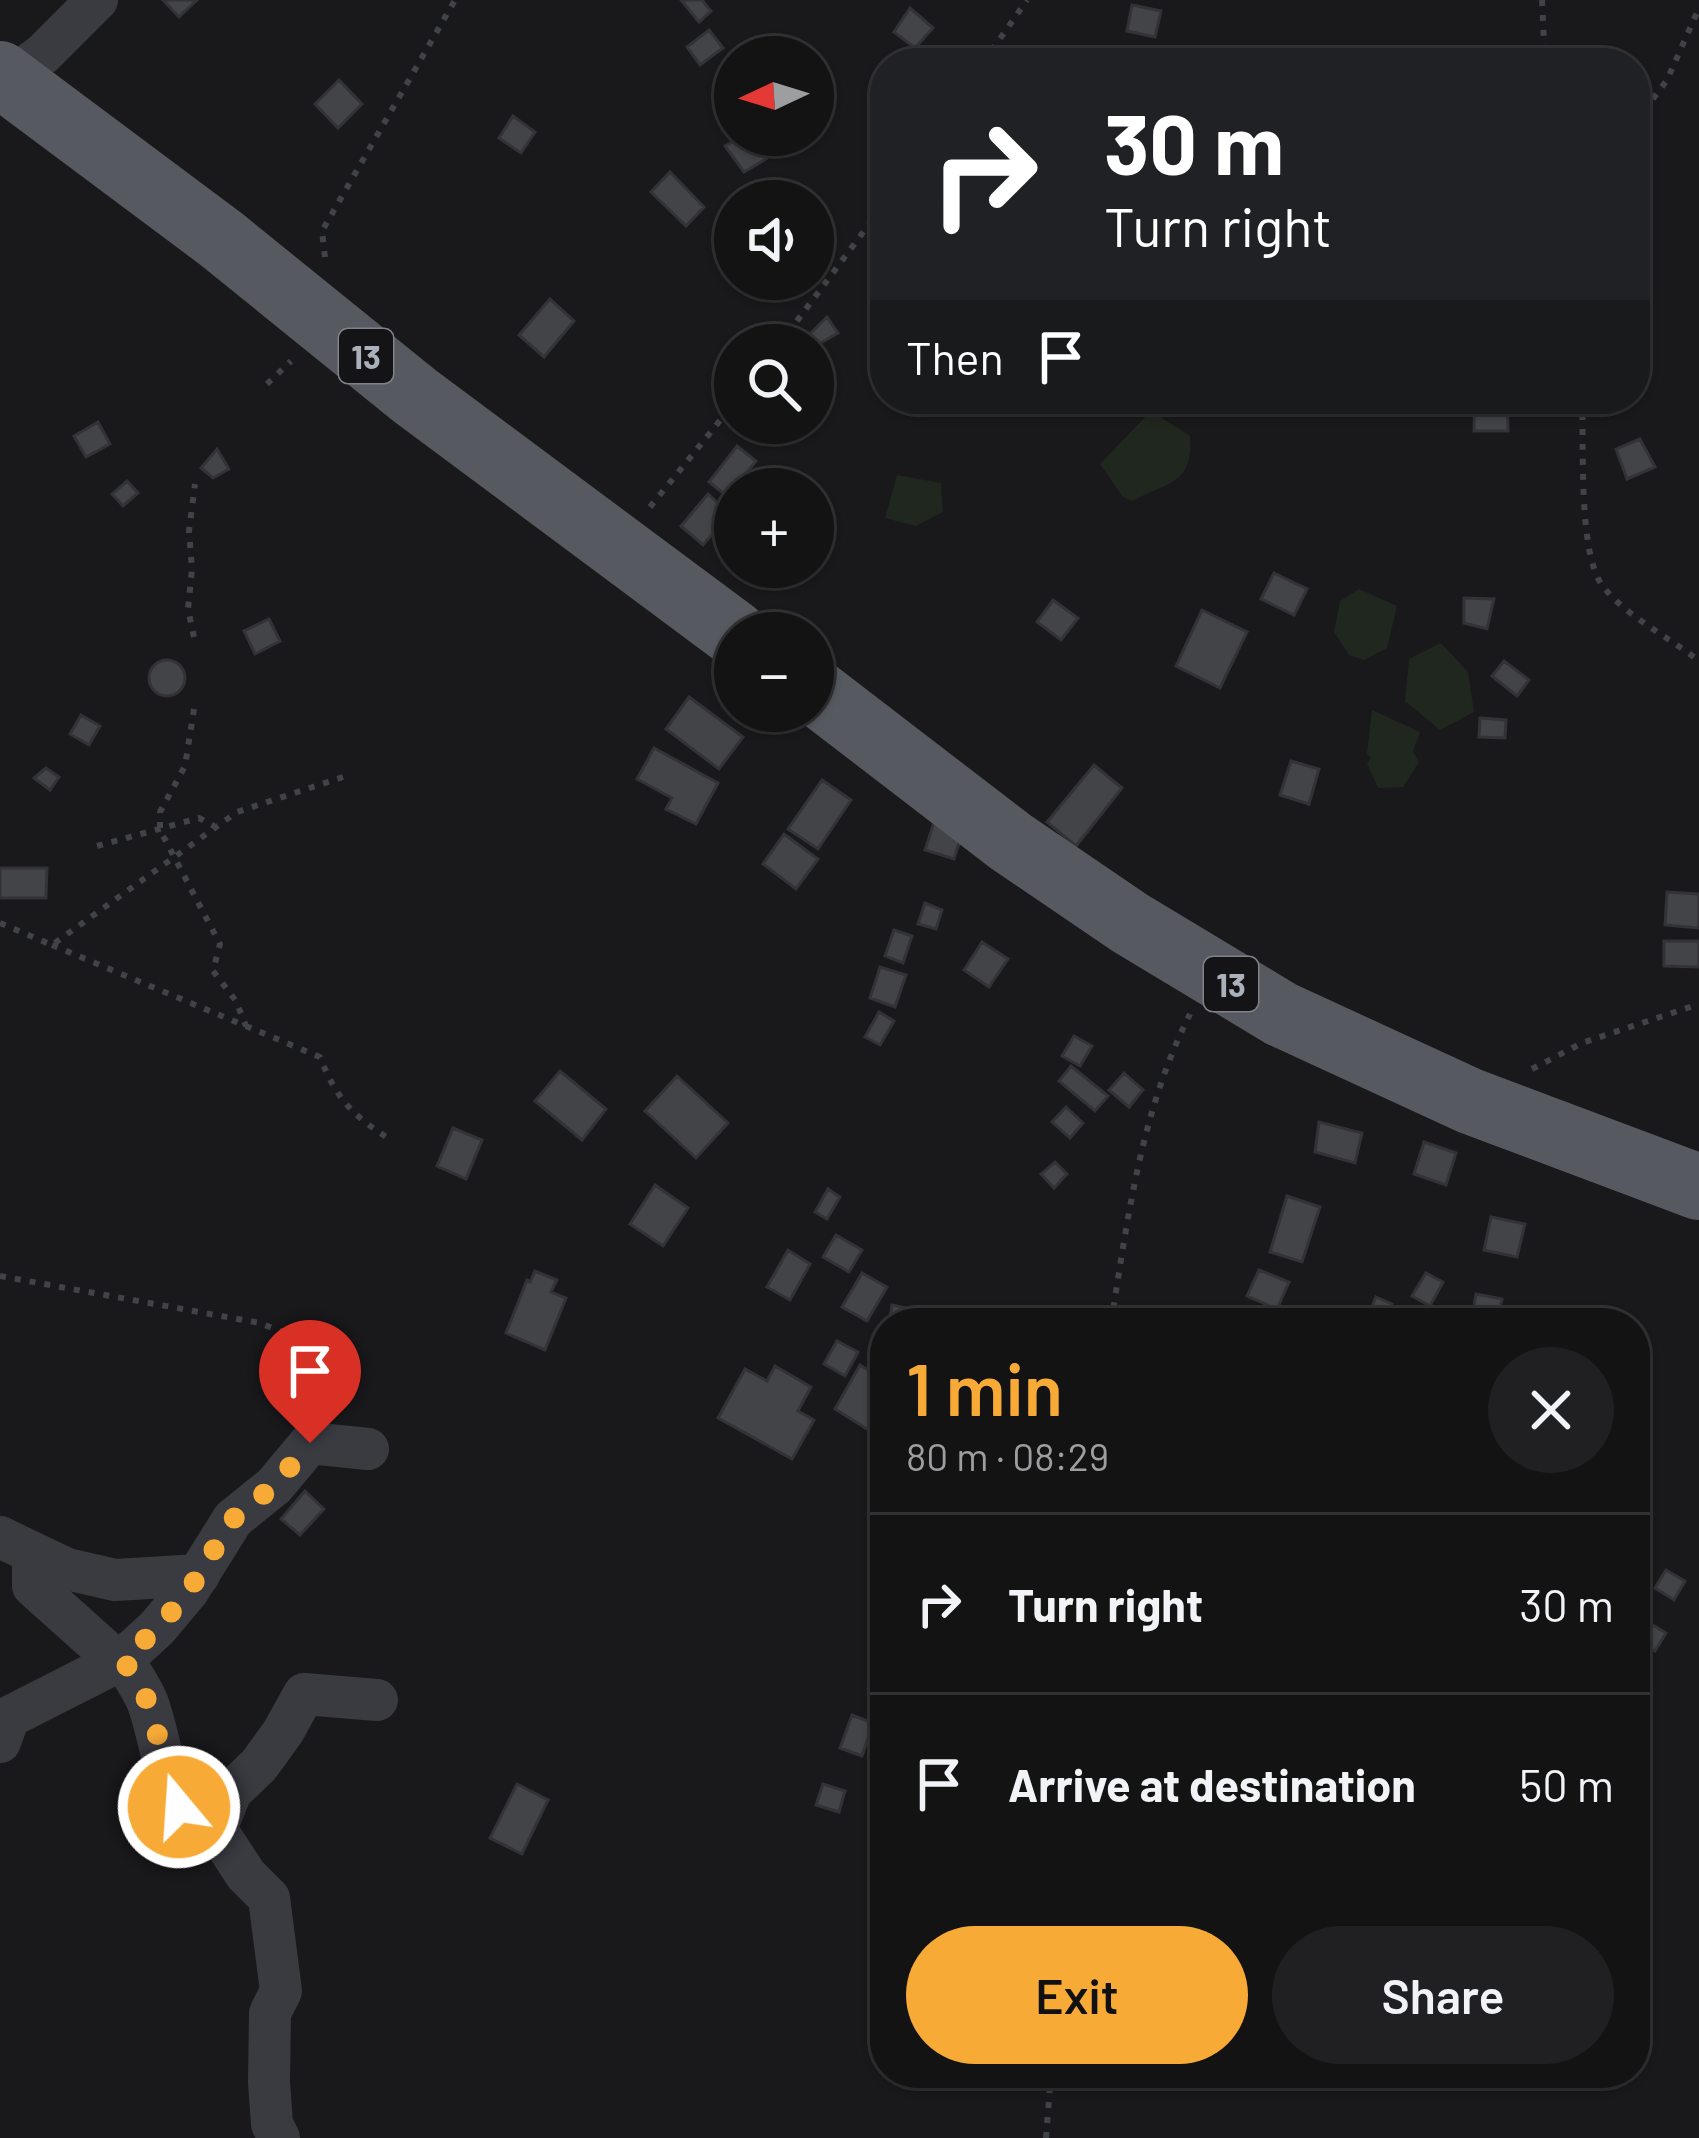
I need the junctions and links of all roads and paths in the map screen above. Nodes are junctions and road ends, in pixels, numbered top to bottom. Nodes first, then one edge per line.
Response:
1 (97, 0) edge
2 (455, 0) edge
3 (1027, 0) edge
4 (1542, 0) edge
5 (1699, 8) edge
6 (993, 48) edge
7 (1544, 48) edge
8 (4, 77) edge
9 (1650, 102) edge
10 (870, 223) edge
11 (317, 317) junction
12 (794, 324) edge
13 (267, 384) dead end
14 (1583, 414) edge
15 (714, 428) edge
16 (195, 484) dead end
17 (617, 547) junction
18 (714, 619) edge
19 (194, 637) dead end
20 (1699, 661) edge
21 (834, 706) edge
22 (194, 709) dead end
23 (343, 777) dead end
24 (214, 826) junction
25 (160, 830) junction
26 (97, 846) dead end
27 (174, 855) junction
28 (0, 923) edge
29 (52, 945) junction
30 (1211, 972) junction
31 (1699, 1004) edge
32 (246, 1026) junction
33 (1470, 1101) junction
34 (391, 1141) dead end
35 (1699, 1187) edge
36 (0, 1276) edge
37 (1114, 1308) edge
38 (327, 1350) dead end
39 (368, 1449) dead end
40 (16, 1545) edge
41 (199, 1574) junction
42 (120, 1661) junction
43 (377, 1700) dead end
44 (0, 1742) edge
45 (216, 1829) junction
46 (1050, 2088) edge
47 (279, 2138) edge
48 (1046, 2138) edge

1 - 8 street
2 - 11 path
3 - 6 path
4 - 7 path
5 - 9 path
8 - 11 main road, 13
10 - 12 path
11 - 13 path
11 - 17 main road, 13
14 - 20 path
15 - 17 path
16 - 19 path
17 - 18 main road, 13
21 - 30 main road, 13
22 - 25 path
23 - 24 path
24 - 25 path
24 - 27 path
25 - 26 path
25 - 27 path
27 - 29 path
27 - 32 path
28 - 29 path
29 - 32 path
30 - 33 main road, 13
30 - 37 path
31 - 33 path
32 - 34 path
33 - 35 main road, 13
36 - 38 path
39 - 41 street
40 - 41 street
40 - 42 street
41 - 42 street
42 - 44 street
42 - 45 street
43 - 45 street
45 - 47 street
46 - 48 path

